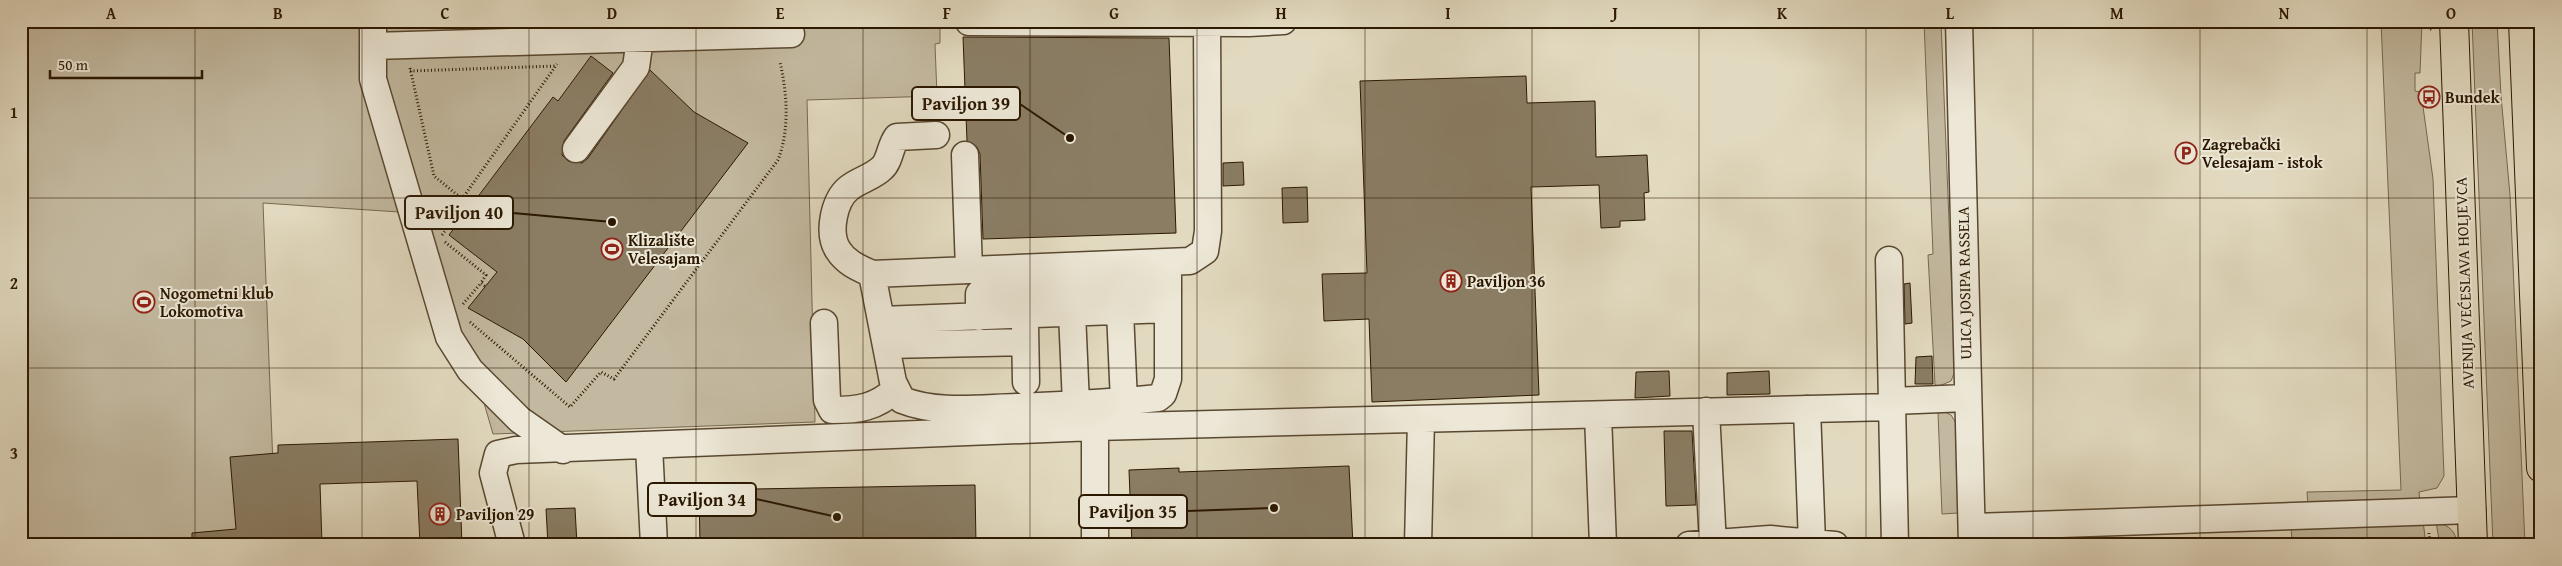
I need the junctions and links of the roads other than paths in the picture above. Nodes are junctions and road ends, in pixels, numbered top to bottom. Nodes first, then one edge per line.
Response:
1 (1207, 21) edge
2 (1284, 21) edge
3 (1958, 21) edge
4 (2454, 21) edge
5 (2523, 21) edge
6 (969, 22) edge
7 (373, 34) edge
8 (791, 34) dead end
9 (640, 39) junction
10 (936, 136) dead end
11 (576, 149) dead end
12 (965, 155) dead end
13 (1889, 260) dead end
14 (969, 270) junction
15 (872, 274) junction
16 (1168, 285) junction
17 (1024, 289) junction
18 (1088, 294) junction
19 (1120, 311) junction
20 (1024, 315) junction
21 (979, 317) junction
22 (824, 322) dead end
23 (884, 332) junction
24 (1025, 342) junction
25 (2539, 377) edge
26 (1026, 382) dead end
27 (896, 389) junction
28 (1967, 398) junction
29 (1124, 402) junction
30 (1076, 404) junction
31 (1892, 404) junction
32 (1807, 409) junction
33 (1706, 412) junction
34 (1598, 414) junction
35 (1421, 419) junction
36 (1095, 427) junction
37 (648, 446) junction
38 (563, 450) junction
39 (2541, 468) edge
40 (2472, 510) junction
41 (1973, 536) edge
42 (1705, 544) edge
43 (1824, 544) edge
44 (512, 545) edge
45 (654, 545) edge
46 (1095, 545) edge
47 (1418, 545) edge
48 (1603, 545) edge
49 (1895, 545) edge
50 (2473, 545) edge

1 - 2 street
1 - 6 street
1 - 16 street
3 - 28 street, ULICA JOSIPA RASSELA
4 - 40 main road, AVENIJA VEĆESLAVA HOLJEVCA
5 - 25 main road
7 - 9 street
7 - 38 street
8 - 9 street
9 - 11 street
10 - 15 street
12 - 14 street
13 - 31 street
14 - 15 street
14 - 18 street
15 - 23 street
16 - 18 street
16 - 19 street
16 - 29 street
17 - 18 street
17 - 20 street
17 - 21 street
18 - 19 street
18 - 20 street
18 - 30 street
19 - 29 street
20 - 21 street
20 - 24 street
21 - 23 street
22 - 27 street
23 - 24 street
23 - 27 street
24 - 26 street
25 - 39 main road
27 - 30 street
28 - 31 street
28 - 41 street, ULICA JOSIPA RASSELA
29 - 30 street
31 - 32 street
31 - 49 street
32 - 33 street
32 - 43 street
33 - 34 street
33 - 42 street
34 - 35 street
34 - 48 street
35 - 36 street
35 - 47 street
36 - 37 street
36 - 46 street
37 - 38 street
37 - 45 street
38 - 44 street
40 - 41 street
40 - 50 main road, AVENIJA VEĆESLAVA HOLJEVCA
42 - 43 street

